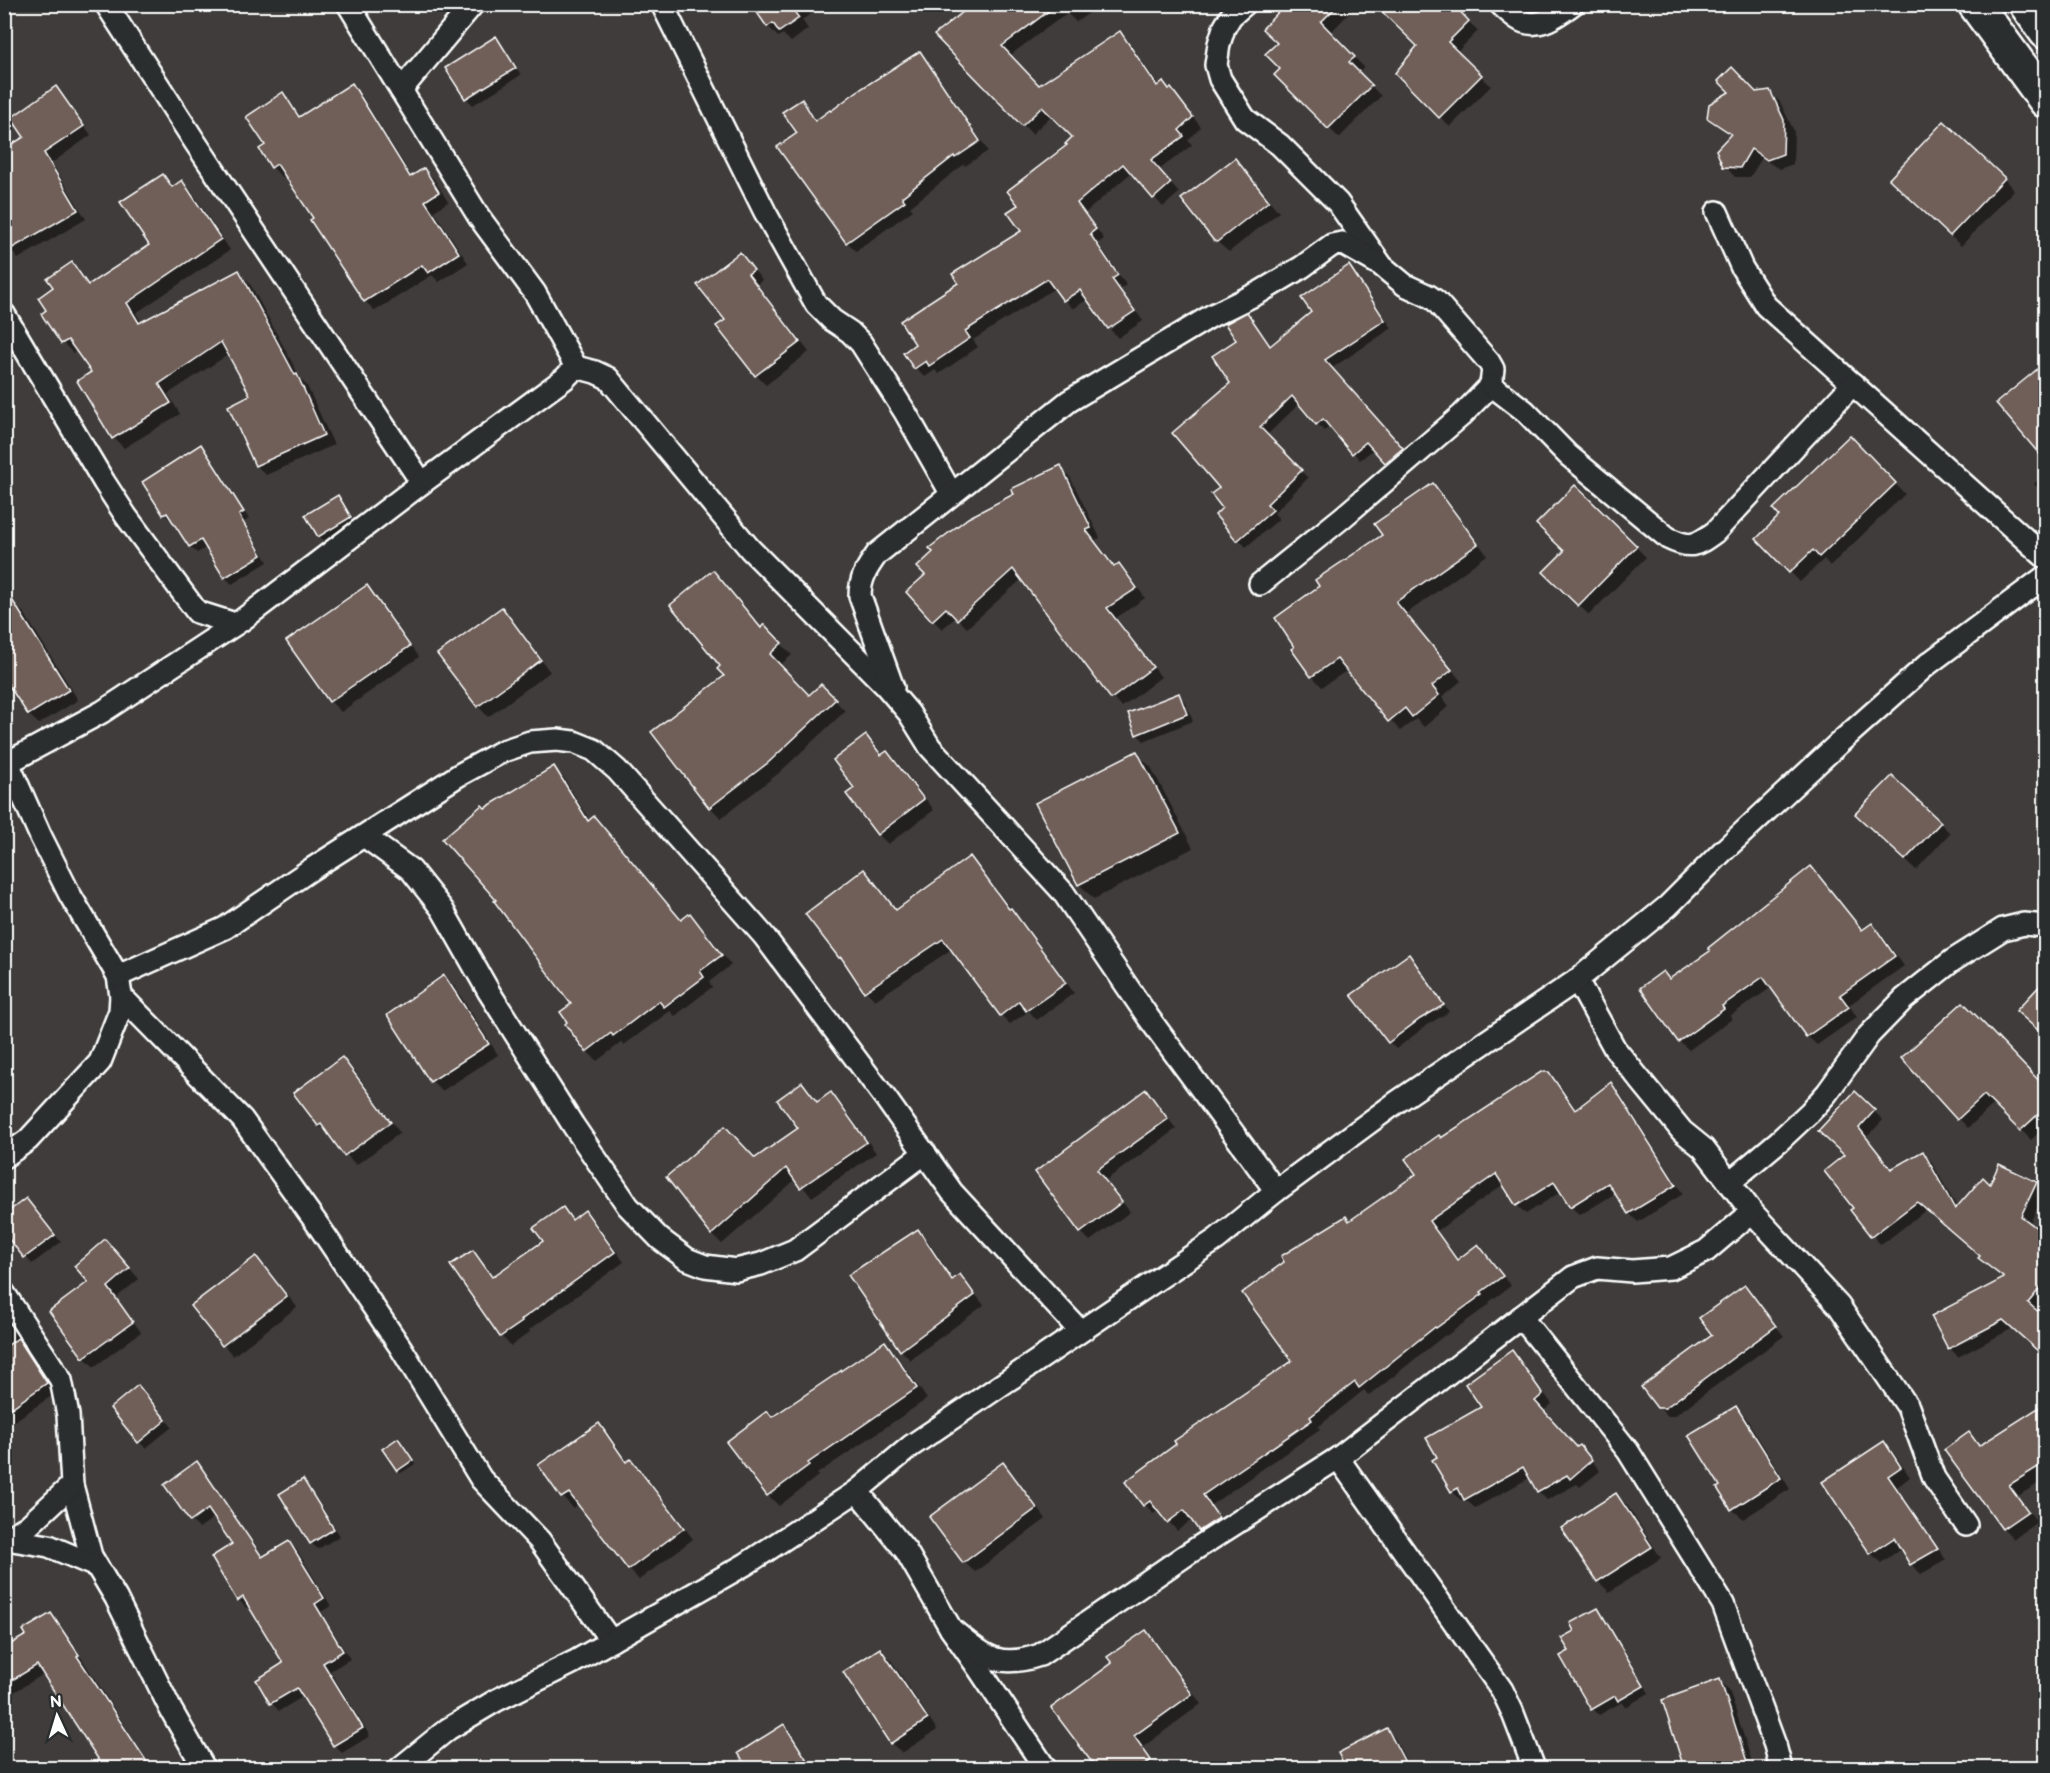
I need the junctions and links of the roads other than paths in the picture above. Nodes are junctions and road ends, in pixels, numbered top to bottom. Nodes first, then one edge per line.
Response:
1 (106, 4) edge
2 (348, 4) edge
3 (473, 4) edge
4 (662, 4) edge
5 (1245, 4) edge
6 (1500, 4) edge
7 (1573, 4) edge
8 (1975, 4) edge
9 (2026, 4) edge
10 (2046, 32) edge
11 (401, 90) junction
12 (2046, 101) edge
13 (1717, 212) dead end
14 (1382, 266) junction
15 (4, 314) edge
16 (576, 367) junction
17 (1853, 384) junction
18 (1491, 385) junction
19 (422, 483) junction
20 (951, 493) junction
21 (2046, 558) edge
22 (2046, 576) edge
23 (1260, 584) dead end
24 (196, 612) junction
25 (235, 624) junction
26 (194, 651) junction
27 (897, 700) junction
28 (7, 758) edge
29 (364, 836) junction
30 (2046, 926) edge
31 (1577, 980) junction
32 (119, 986) junction
33 (925, 1153) junction
34 (4, 1157) edge
35 (1729, 1183) junction
36 (1276, 1191) junction
37 (1752, 1212) junction
38 (4, 1293) edge
39 (1521, 1317) junction
40 (1080, 1331) junction
41 (1338, 1458) junction
42 (72, 1485) junction
43 (857, 1491) junction
44 (1966, 1525) dead end
45 (5, 1539) edge
46 (96, 1566) junction
47 (951, 1629) junction
48 (611, 1641) junction
49 (204, 1768) edge
50 (400, 1768) edge
51 (1045, 1768) edge
52 (1534, 1768) edge
53 (1781, 1768) edge

1 - 19 street
2 - 11 street
3 - 11 street
4 - 20 street
5 - 14 street
6 - 7 street
8 - 12 main road
9 - 10 main road
11 - 16 street
13 - 17 street
14 - 18 street
14 - 20 street
15 - 24 street
16 - 19 street
16 - 27 street
17 - 18 street
17 - 21 street
18 - 23 street
19 - 25 street
20 - 27 street
22 - 31 street
24 - 25 street
24 - 26 street
25 - 26 street
26 - 28 street
27 - 36 street
28 - 32 street
29 - 32 street
29 - 33 street
29 - 33 street
30 - 35 street
31 - 35 street
31 - 36 street
32 - 34 street
32 - 48 street
33 - 40 street
35 - 37 street
36 - 40 street
37 - 39 street
37 - 44 street
38 - 42 street
39 - 41 street
39 - 53 street
40 - 43 street
41 - 47 street
41 - 52 street
42 - 45 street
42 - 46 street
43 - 47 street
43 - 48 street
45 - 46 street
46 - 49 street
47 - 51 street
48 - 50 street

